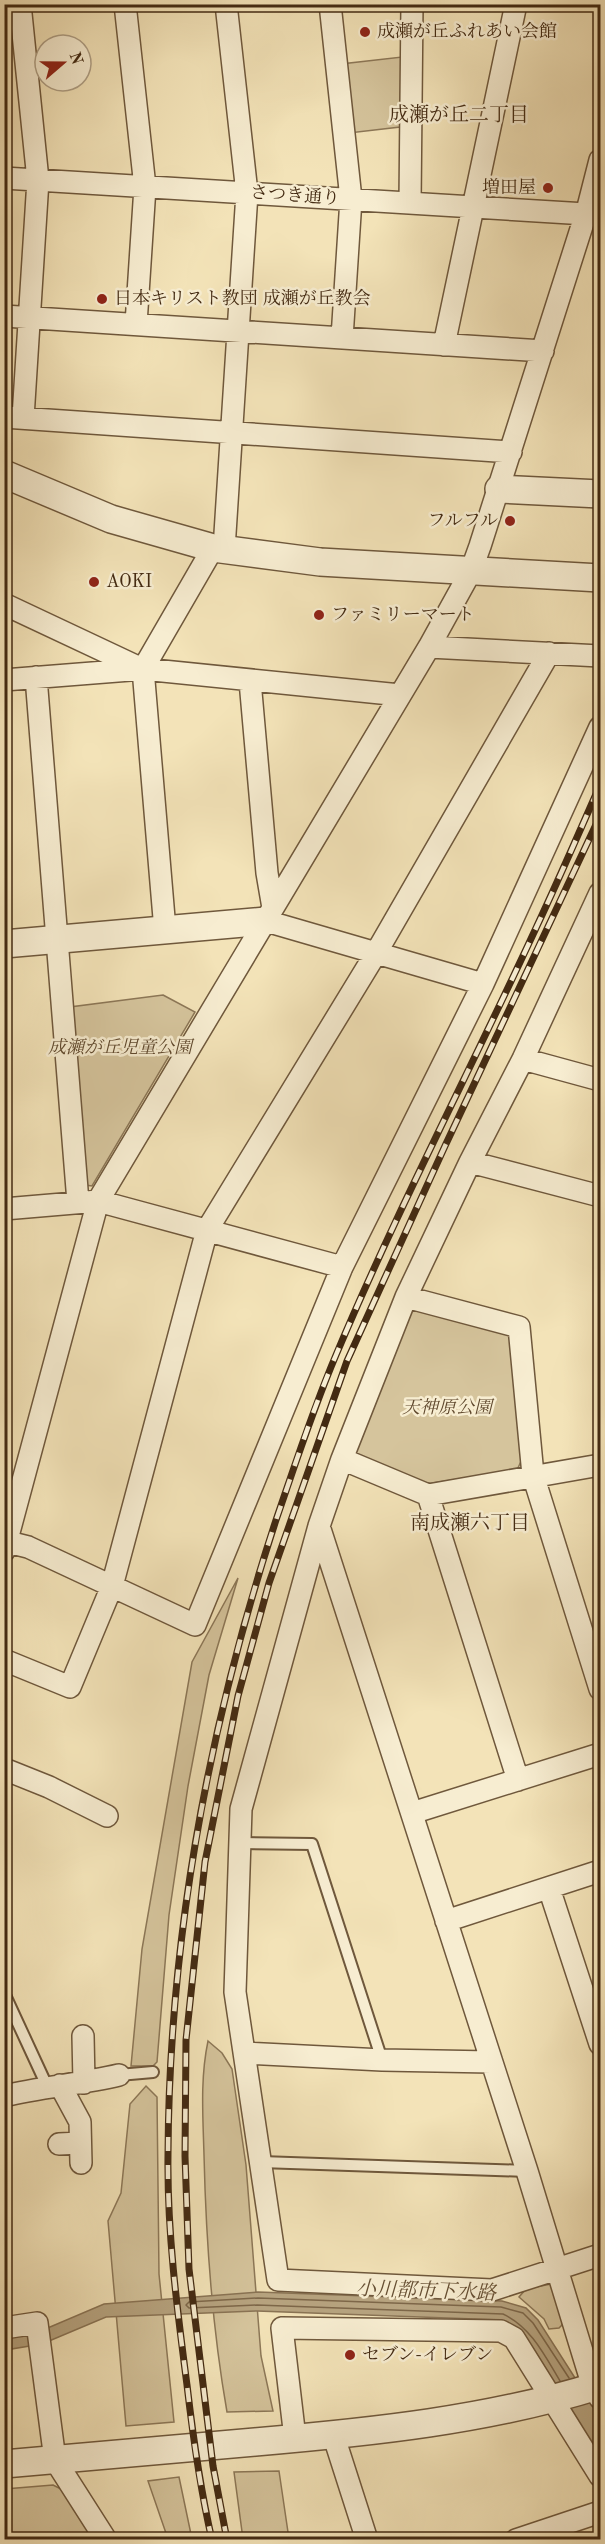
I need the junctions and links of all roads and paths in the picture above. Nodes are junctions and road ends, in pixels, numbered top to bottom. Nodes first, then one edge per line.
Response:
1 (20, 4) edge
2 (125, 4) edge
3 (226, 4) edge
4 (330, 4) edge
5 (412, 4) edge
6 (516, 4) edge
7 (600, 160) edge
8 (4, 178) edge
9 (38, 180) junction
10 (145, 187) junction
11 (247, 193) junction
12 (351, 199) junction
13 (410, 203) junction
14 (474, 207) junction
15 (592, 210) edge
16 (4, 316) edge
17 (29, 318) junction
18 (136, 324) junction
19 (237, 331) junction
20 (342, 338) junction
21 (444, 345) junction
22 (543, 351) junction
23 (14, 417) edge
24 (231, 434) junction
25 (511, 452) junction
26 (6, 479) edge
27 (499, 489) junction
28 (600, 494) edge
29 (218, 549) junction
30 (471, 571) junction
31 (600, 578) edge
32 (4, 604) edge
33 (429, 647) junction
34 (549, 653) junction
35 (600, 657) edge
36 (143, 669) junction
37 (36, 677) junction
38 (4, 680) edge
39 (250, 681) junction
40 (400, 695) junction
41 (600, 728) edge
42 (600, 892) edge
43 (269, 915) junction
44 (165, 930) junction
45 (56, 939) junction
46 (4, 944) edge
47 (376, 953) junction
48 (483, 984) junction
49 (522, 1059) junction
50 (600, 1080) edge
51 (470, 1162) junction
52 (600, 1196) edge
53 (88, 1201) junction
54 (4, 1209) edge
55 (207, 1230) junction
56 (342, 1267) junction
57 (406, 1297) junction
58 (342, 1460) junction
59 (600, 1465) edge
60 (533, 1475) junction
61 (428, 1495) junction
62 (319, 1526) junction
63 (6, 1545) edge
64 (112, 1586) junction
65 (4, 1660) edge
66 (600, 1689) edge
67 (600, 1754) edge
68 (4, 1769) edge
69 (518, 1780) junction
70 (412, 1813) junction
71 (107, 1816) dead end
72 (240, 1843) junction
73 (600, 1871) edge
74 (549, 1888) junction
75 (446, 1921) junction
76 (4, 1993) edge
77 (83, 2036) dead end
78 (600, 2044) edge
79 (245, 2053) junction
80 (382, 2060) junction
81 (491, 2062) junction
82 (153, 2072) dead end
83 (119, 2075) joint
84 (84, 2083) junction
85 (54, 2086) junction
86 (4, 2096) edge
87 (59, 2144) dead end
88 (261, 2163) junction
89 (526, 2171) junction
90 (600, 2255) edge
91 (555, 2268) junction
92 (4, 2328) edge
93 (595, 2389) edge
94 (555, 2397) junction
95 (333, 2434) junction
96 (295, 2438) junction
97 (55, 2460) junction
98 (4, 2464) edge
99 (600, 2476) edge
100 (600, 2512) edge
101 (105, 2540) edge
102 (367, 2540) edge
103 (516, 2540) edge

1 - 9 street
2 - 10 street
3 - 11 street
4 - 12 street
5 - 13 street
6 - 14 street
7 - 15 street
8 - 9 street, さつき通り
9 - 10 street, さつき通り
9 - 17 street
10 - 11 street, さつき通り
10 - 18 street
11 - 12 street, さつき通り
11 - 19 street
12 - 13 street, さつき通り
12 - 20 street
13 - 14 street, さつき通り
14 - 15 street, さつき通り
14 - 21 street
15 - 22 street
16 - 17 street
17 - 18 street
17 - 23 street
18 - 19 street
19 - 20 street
19 - 24 street
20 - 21 street
21 - 22 street
22 - 25 street
23 - 24 street
24 - 25 street
24 - 29 street
25 - 27 street
26 - 29 street
27 - 28 street
27 - 30 street
29 - 30 street
29 - 36 street
30 - 31 street
30 - 33 street
32 - 36 street
33 - 34 street
33 - 40 street
34 - 35 street
34 - 47 street
36 - 37 street
36 - 39 street
36 - 44 street
37 - 38 street
37 - 45 street
39 - 40 street
39 - 43 street
40 - 43 street
41 - 48 street
42 - 49 street
43 - 44 street
43 - 47 street
43 - 53 street
44 - 45 street
45 - 46 street
45 - 53 street
47 - 48 street
47 - 55 street
48 - 56 street
49 - 50 street
49 - 51 street
51 - 52 street
51 - 57 street
53 - 54 street
53 - 55 street
53 - 63 street
55 - 56 street
55 - 64 street
56 - 64 street
57 - 58 street
57 - 60 street
58 - 61 street
58 - 62 street
59 - 60 street
60 - 61 street
60 - 66 street
61 - 69 street
62 - 70 street
62 - 72 street
63 - 64 street
64 - 65 street
67 - 69 street
68 - 71 street
69 - 70 street
70 - 75 street
72 - 79 street
72 - 80 lane
73 - 74 street
74 - 75 street
74 - 78 street
75 - 81 street
76 - 85 lane
77 - 84 street
79 - 80 street
79 - 88 street
80 - 81 street
81 - 89 street
82 - 83 lane
83 - 84 street
84 - 85 street
85 - 86 street
85 - 87 street
88 - 89 lane
88 - 91 street
89 - 91 street
90 - 91 street
91 - 93 street
92 - 97 street
93 - 94 street
94 - 95 street
94 - 96 street
94 - 99 street
95 - 96 street
95 - 102 street
96 - 97 street
97 - 98 street
97 - 101 street
100 - 103 street

